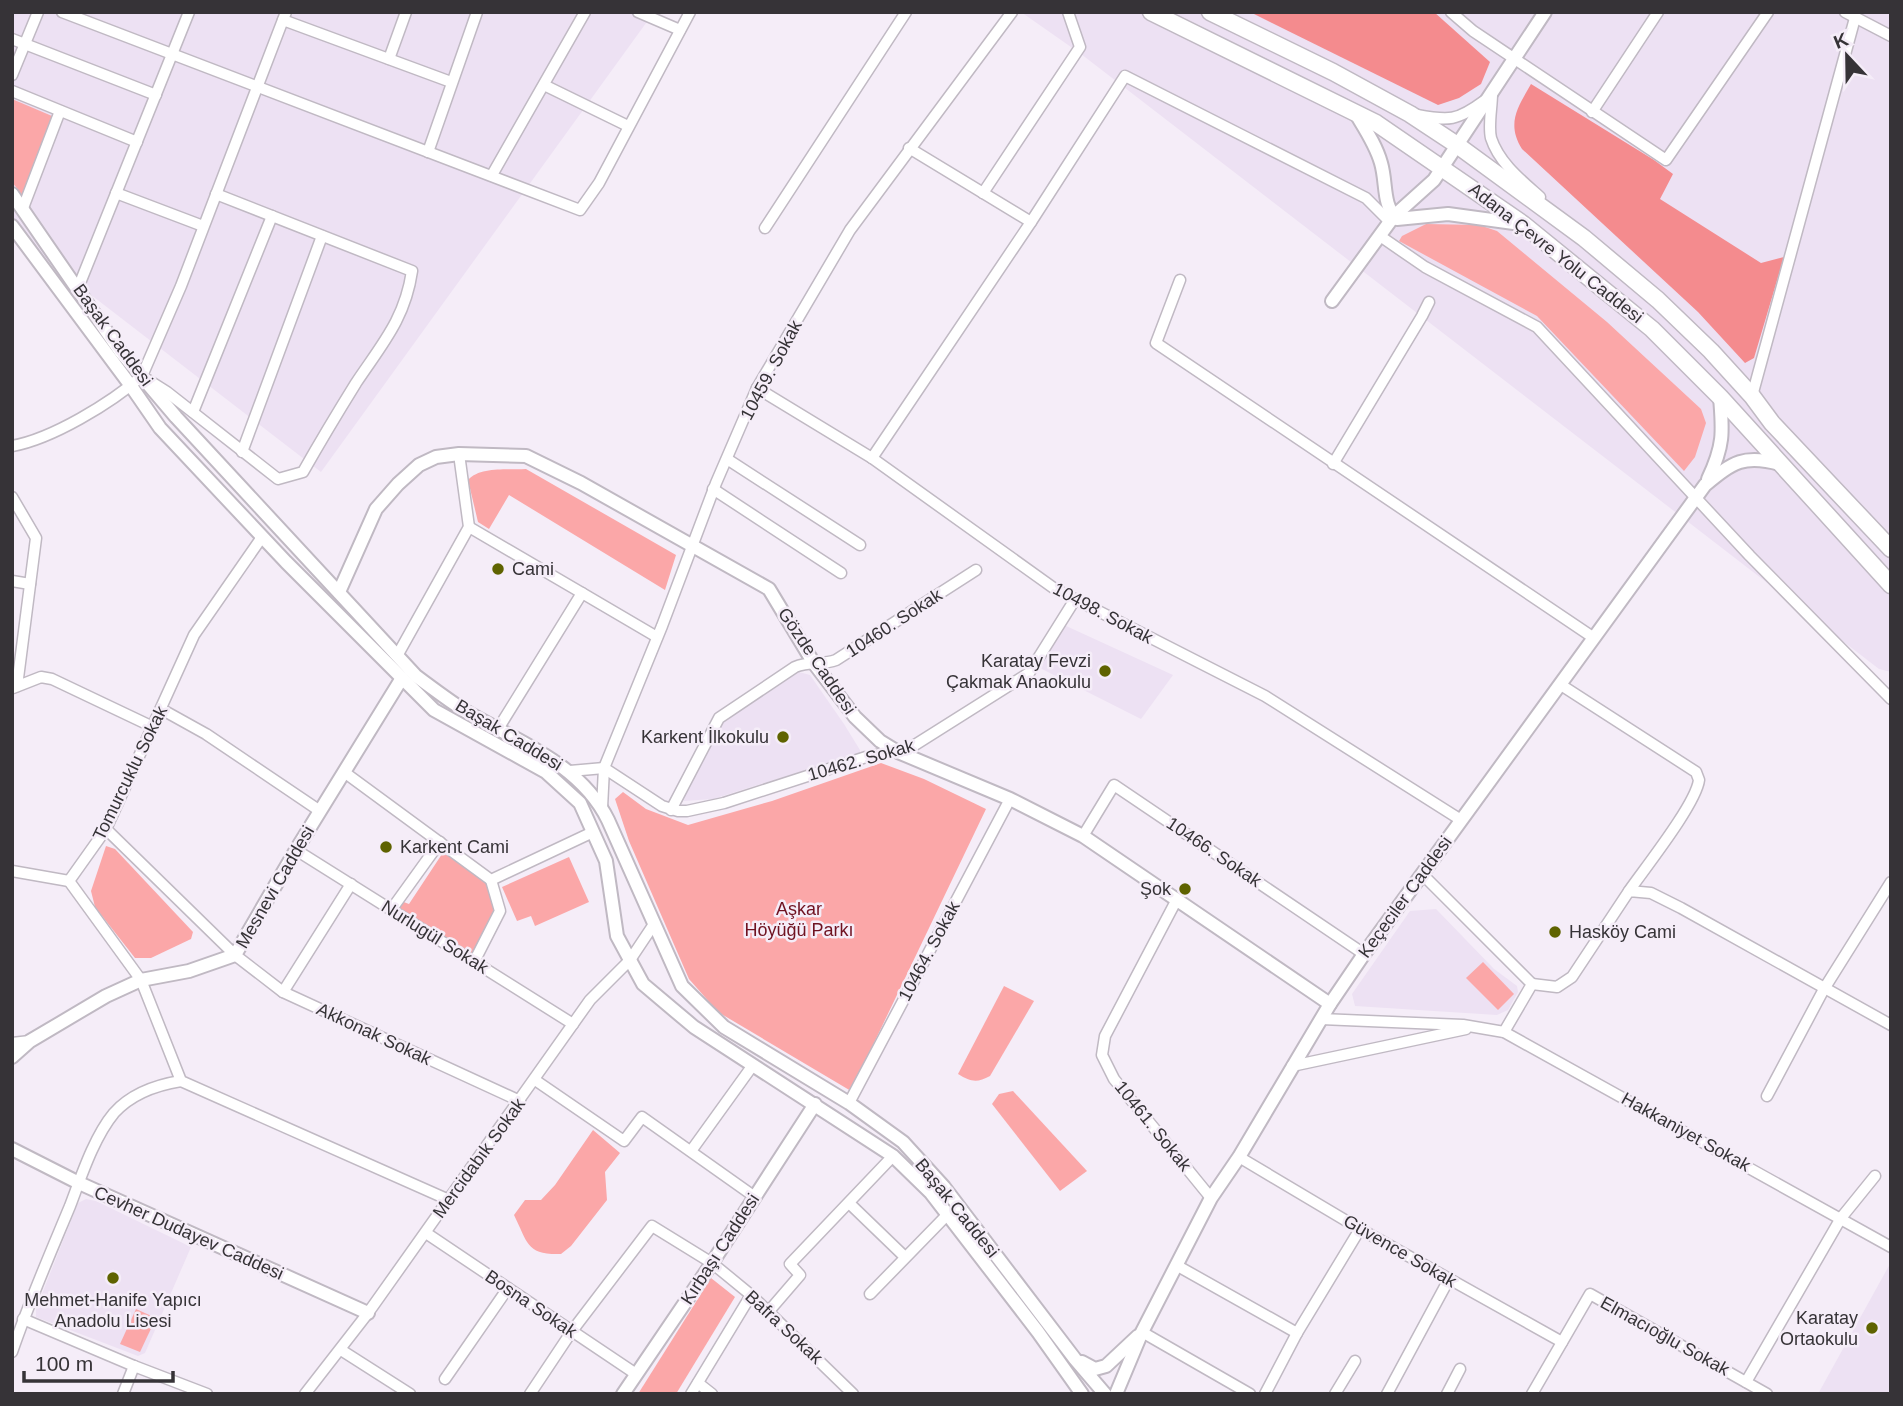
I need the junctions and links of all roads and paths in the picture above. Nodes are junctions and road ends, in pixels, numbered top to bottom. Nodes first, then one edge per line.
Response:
1 (38, 12) edge
2 (62, 12) edge
3 (189, 12) edge
4 (406, 12) edge
5 (478, 12) edge
6 (585, 12) edge
7 (638, 12) edge
8 (690, 12) edge
9 (906, 12) edge
10 (1012, 12) edge
11 (1068, 12) edge
12 (1151, 12) edge
13 (1210, 12) edge
14 (1451, 12) edge
15 (1545, 12) edge
16 (1658, 12) edge
17 (1768, 12) edge
18 (75, 14) edge
19 (1850, 15) edge
20 (284, 16) edge
21 (680, 30) junction
22 (1891, 36) edge
23 (12, 39) edge
24 (25, 44) junction
25 (172, 54) junction
26 (389, 59) junction
27 (1515, 60) junction
28 (12, 75) edge
29 (452, 82) junction
30 (544, 85) junction
31 (257, 86) junction
32 (12, 91) edge
33 (1492, 94) junction
34 (156, 95) junction
35 (60, 111) junction
36 (1592, 112) junction
37 (1356, 114) junction
38 (1410, 114) junction
39 (628, 126) junction
40 (137, 142) junction
41 (1457, 145) junction
42 (909, 148) junction
43 (428, 152) junction
44 (1442, 166) junction
45 (492, 175) junction
46 (116, 193) junction
47 (983, 193) junction
48 (12, 194) edge
49 (216, 194) junction
50 (23, 208) junction
51 (272, 216) junction
52 (1392, 219) junction
53 (1031, 222) junction
54 (1523, 224) junction
55 (12, 226) edge
56 (203, 226) junction
57 (765, 228) dead end
58 (322, 236) junction
59 (1380, 236) junction
60 (1584, 238) junction
61 (1180, 280) dead end
62 (78, 288) junction
63 (1332, 301) dead end
64 (1429, 302) dead end
65 (142, 376) junction
66 (131, 386) junction
67 (757, 388) junction
68 (1752, 396) junction
69 (1720, 397) junction
70 (192, 412) junction
71 (12, 433) edge
72 (16, 445) edge
73 (242, 452) junction
74 (459, 454) junction
75 (872, 458) junction
76 (727, 459) junction
77 (1333, 464) junction
78 (1780, 464) junction
79 (1705, 485) junction
80 (713, 489) junction
81 (12, 497) edge
82 (1695, 497) junction
83 (469, 527) junction
84 (262, 537) junction
85 (692, 544) junction
86 (860, 545) dead end
87 (1891, 549) edge
88 (976, 570) dead end
89 (841, 573) dead end
90 (12, 581) edge
91 (30, 584) junction
92 (1891, 585) edge
93 (340, 592) junction
94 (582, 593) junction
95 (1074, 601) junction
96 (657, 637) junction
97 (1594, 638) junction
98 (397, 656) junction
99 (813, 662) junction
100 (402, 678) junction
101 (1561, 685) junction
102 (15, 687) edge
103 (1891, 699) edge
104 (161, 709) junction
105 (153, 727) junction
106 (498, 729) junction
107 (898, 752) junction
108 (604, 768) junction
109 (570, 771) junction
110 (344, 772) junction
111 (1010, 799) junction
112 (602, 808) junction
113 (671, 810) junction
114 (320, 811) junction
115 (1461, 820) junction
116 (106, 829) junction
117 (593, 832) junction
118 (1083, 836) junction
119 (440, 842) junction
120 (296, 850) junction
121 (12, 871) edge
122 (1423, 875) junction
123 (491, 880) junction
124 (69, 881) junction
125 (1891, 882) edge
126 (351, 884) junction
127 (1629, 891) junction
128 (1176, 901) junction
129 (391, 910) junction
130 (654, 924) junction
131 (1364, 954) junction
132 (235, 955) junction
133 (630, 960) junction
134 (474, 962) junction
135 (141, 980) junction
136 (1532, 984) junction
137 (1824, 989) junction
138 (283, 992) junction
139 (1330, 1004) junction
140 (1321, 1019) junction
141 (573, 1024) junction
142 (1891, 1026) edge
143 (1478, 1027) junction
144 (1504, 1032) junction
145 (30, 1041) junction
146 (12, 1043) edge
147 (12, 1057) edge
148 (753, 1065) junction
149 (1292, 1066) junction
150 (535, 1080) junction
151 (181, 1081) junction
152 (1767, 1096) dead end
153 (520, 1101) junction
154 (849, 1103) junction
155 (815, 1104) junction
156 (12, 1149) edge
157 (691, 1151) junction
158 (893, 1156) junction
159 (1239, 1157) junction
160 (1875, 1176) dead end
161 (79, 1183) junction
162 (755, 1196) junction
163 (1211, 1198) junction
164 (449, 1200) junction
165 (849, 1203) junction
166 (947, 1215) junction
167 (1841, 1218) junction
168 (1360, 1229) junction
169 (426, 1233) junction
170 (1891, 1247) edge
171 (905, 1257) junction
172 (712, 1263) junction
173 (1176, 1265) junction
174 (1449, 1279) junction
175 (508, 1288) junction
176 (870, 1294) dead end
177 (751, 1295) junction
178 (769, 1311) junction
179 (368, 1313) junction
180 (23, 1319) junction
181 (572, 1331) junction
182 (1142, 1332) junction
183 (1297, 1334) junction
184 (1562, 1342) junction
185 (341, 1350) junction
186 (12, 1352) edge
187 (1075, 1359) junction
188 (1355, 1361) dead end
189 (134, 1366) junction
190 (1460, 1369) dead end
191 (636, 1374) junction
192 (445, 1379) dead end
193 (1746, 1382) junction
194 (698, 1383) junction
195 (123, 1394) edge
196 (207, 1394) edge
197 (305, 1394) edge
198 (410, 1394) edge
199 (530, 1394) edge
200 (623, 1394) edge
201 (691, 1394) edge
202 (712, 1394) edge
203 (853, 1394) edge
204 (1082, 1394) edge
205 (1105, 1394) edge
206 (1116, 1394) edge
207 (1250, 1394) edge
208 (1265, 1394) edge
209 (1335, 1394) edge
210 (1387, 1394) edge
211 (1447, 1394) edge
212 (1532, 1394) edge
213 (1767, 1394) edge

1 - 24 street
2 - 18 street
3 - 25 street
4 - 26 street
5 - 29 street
6 - 30 street
7 - 21 street
8 - 21 street
9 - 57 street
10 - 42 street, 10459. Sokak
11 - 47 street
12 - 37 highway, Adana Çevre Yolu Caddesi
13 - 38 highway, Adana Çevre Yolu Caddesi
14 - 27 street
15 - 27 street
16 - 36 street
17 - 36 street
18 - 25 street
19 - 22 street
19 - 68 street
20 - 26 street
20 - 31 street
21 - 39 street
23 - 24 street
24 - 28 street
24 - 34 street
25 - 31 street
25 - 34 street
26 - 29 street
27 - 33 street
27 - 36 street
29 - 43 street
30 - 39 street
30 - 45 street
31 - 43 street
31 - 49 street
32 - 35 street
33 - 38 street
33 - 41 street
33 - 60 street
34 - 40 street
35 - 40 street
35 - 50 street
37 - 44 highway, Adana Çevre Yolu Caddesi
37 - 52 street
38 - 41 highway, Adana Çevre Yolu Caddesi
39 - 45 street
40 - 46 street
41 - 44 street
41 - 60 highway, Adana Çevre Yolu Caddesi
42 - 47 street
42 - 67 street, 10459. Sokak
43 - 45 street
44 - 52 street
44 - 54 highway, Adana Çevre Yolu Caddesi
46 - 56 street
46 - 62 street
47 - 53 street
48 - 50 street, Başak Caddesi
49 - 51 street
49 - 56 street
50 - 62 street, Başak Caddesi
51 - 58 street
51 - 70 street
52 - 53 street
52 - 54 street
52 - 59 street
53 - 75 street
54 - 69 highway, Adana Çevre Yolu Caddesi
55 - 66 street, Başak Caddesi
56 - 65 street
58 - 73 street
58 - 73 street
59 - 63 street
59 - 82 street
60 - 68 highway, Adana Çevre Yolu Caddesi
61 - 77 street
62 - 65 street, Başak Caddesi
64 - 77 street
65 - 66 street
65 - 70 street
65 - 93 street, Başak Caddesi
66 - 72 street
66 - 84 street, Başak Caddesi
67 - 75 street, 10498. Sokak
67 - 76 street, 10459. Sokak
68 - 87 highway, Adana Çevre Yolu Caddesi
69 - 78 highway, Adana Çevre Yolu Caddesi
69 - 79 street
70 - 73 street
71 - 72 street
74 - 83 street
74 - 85 street, Gözde Caddesi
74 - 93 street, Gözde Caddesi
75 - 95 street, 10498. Sokak
76 - 80 street, 10459. Sokak
76 - 86 street
77 - 97 street
78 - 79 street
78 - 92 highway, Adana Çevre Yolu Caddesi
79 - 82 street, Keçeciler Caddesi
80 - 85 street, 10459. Sokak
80 - 89 street
81 - 91 street
82 - 97 street, Keçeciler Caddesi
82 - 103 street
83 - 94 street
83 - 98 street
84 - 100 street, Başak Caddesi
84 - 104 street, Tomurcuklu Sokak
85 - 96 street, 10459. Sokak
85 - 99 street, Gözde Caddesi
88 - 99 street, 10460. Sokak
90 - 91 street
91 - 102 street
93 - 98 street, Başak Caddesi
94 - 96 street
94 - 106 street
95 - 107 street, 10462. Sokak
95 - 115 street, 10498. Sokak
96 - 108 street, 10459. Sokak
97 - 101 street, Keçeciler Caddesi
98 - 106 street, Başak Caddesi
99 - 107 street, Gözde Caddesi
99 - 113 street, 10460. Sokak
100 - 110 street, Mesnevi Caddesi
100 - 117 street, Başak Caddesi
101 - 115 street, Keçeciler Caddesi
101 - 127 street
102 - 105 street
104 - 105 street, Tomurcuklu Sokak
104 - 114 street
105 - 116 street, Tomurcuklu Sokak
106 - 109 street, Başak Caddesi
107 - 111 street, Gözde Caddesi
107 - 113 street, 10462. Sokak
108 - 109 street
108 - 112 street, 10459. Sokak
108 - 113 street
109 - 112 street, Başak Caddesi
110 - 114 street, Mesnevi Caddesi
110 - 119 street
111 - 118 street, Gözde Caddesi
111 - 154 street, 10464. Sokak
112 - 130 street, Başak Caddesi
114 - 120 street, Mesnevi Caddesi
115 - 122 street, Keçeciler Caddesi
116 - 124 street, Tomurcuklu Sokak
116 - 132 street, Akkonak Sokak
117 - 123 street
117 - 133 street, Başak Caddesi
118 - 128 street, Gözde Caddesi
118 - 131 street, 10466. Sokak
119 - 123 street
119 - 129 street
120 - 126 street, Nurlugül Sokak
120 - 132 street, Mesnevi Caddesi
121 - 124 street
122 - 131 street, Keçeciler Caddesi
122 - 136 street
123 - 134 street
124 - 135 street
125 - 137 street
126 - 129 street, Nurlugül Sokak
126 - 138 street
127 - 136 street
127 - 137 street
128 - 139 street, Gözde Caddesi
128 - 163 street, 10461. Sokak
129 - 134 street, Nurlugül Sokak
130 - 133 street, Mercidabık Sokak
130 - 154 street, Başak Caddesi
131 - 139 street, Keçeciler Caddesi
132 - 135 street, Mesnevi Caddesi
132 - 138 street, Akkonak Sokak
133 - 141 street, Mercidabık Sokak
133 - 148 street, Başak Caddesi
134 - 141 street, Nurlugül Sokak
135 - 145 street, Mesnevi Caddesi
135 - 151 street
136 - 144 street
137 - 142 street
137 - 152 street
138 - 153 street, Akkonak Sokak
139 - 140 street, Keçeciler Caddesi
140 - 143 street, Hakkaniyet Sokak
140 - 149 street, Keçeciler Caddesi
141 - 150 street, Mercidabık Sokak
143 - 144 street, Hakkaniyet Sokak
143 - 149 street, Hakkaniyet Sokak
144 - 167 street, Hakkaniyet Sokak
145 - 146 street
145 - 147 street, Mesnevi Caddesi
148 - 155 street, Başak Caddesi
148 - 157 street
149 - 159 street, Keçeciler Caddesi
150 - 153 street, Mercidabık Sokak
150 - 157 street
151 - 161 street
151 - 164 street
153 - 164 street, Mercidabık Sokak
154 - 187 street, Başak Caddesi
155 - 158 street, Başak Caddesi
155 - 162 street, Kırbaşı Caddesi
156 - 161 street, Cevher Dudayev Caddesi
157 - 162 street
158 - 165 street
158 - 166 street, Başak Caddesi
159 - 163 street, Keçeciler Caddesi
159 - 168 street, Güvence Sokak
160 - 167 street
161 - 179 street, Cevher Dudayev Caddesi
161 - 180 street
162 - 172 street, Kırbaşı Caddesi
163 - 173 street, Keçeciler Caddesi
164 - 169 street, Mercidabık Sokak
165 - 171 street
165 - 178 street
166 - 171 street
166 - 204 street, Başak Caddesi
167 - 170 street, Hakkaniyet Sokak
167 - 193 street
168 - 174 street, Güvence Sokak
168 - 183 street
169 - 175 street, Bosna Sokak
169 - 179 street, Mercidabık Sokak
171 - 176 street
172 - 177 street, Bafra Sokak
172 - 181 street, Bafra Sokak
172 - 191 street, Kırbaşı Caddesi
173 - 182 street, Keçeciler Caddesi
173 - 183 street
174 - 184 street, Güvence Sokak
174 - 210 street
175 - 181 street, Bosna Sokak
175 - 192 street
177 - 178 street, Bafra Sokak
177 - 194 street
178 - 203 street, Bafra Sokak
179 - 185 street, Mercidabık Sokak
180 - 186 street
180 - 189 street
181 - 191 street, Bosna Sokak
181 - 199 street
182 - 187 street
182 - 206 street, Keçeciler Caddesi
182 - 207 street
183 - 208 street
184 - 193 street, Elmacıoğlu Sokak
184 - 212 street, Elmacıoğlu Sokak
185 - 197 street, Mercidabık Sokak
185 - 198 street
187 - 205 street, Başak Caddesi
188 - 209 street
189 - 195 street
189 - 196 street
190 - 211 street
191 - 200 street, Kırbaşı Caddesi
193 - 213 street, Elmacıoğlu Sokak
194 - 201 street
194 - 202 street

